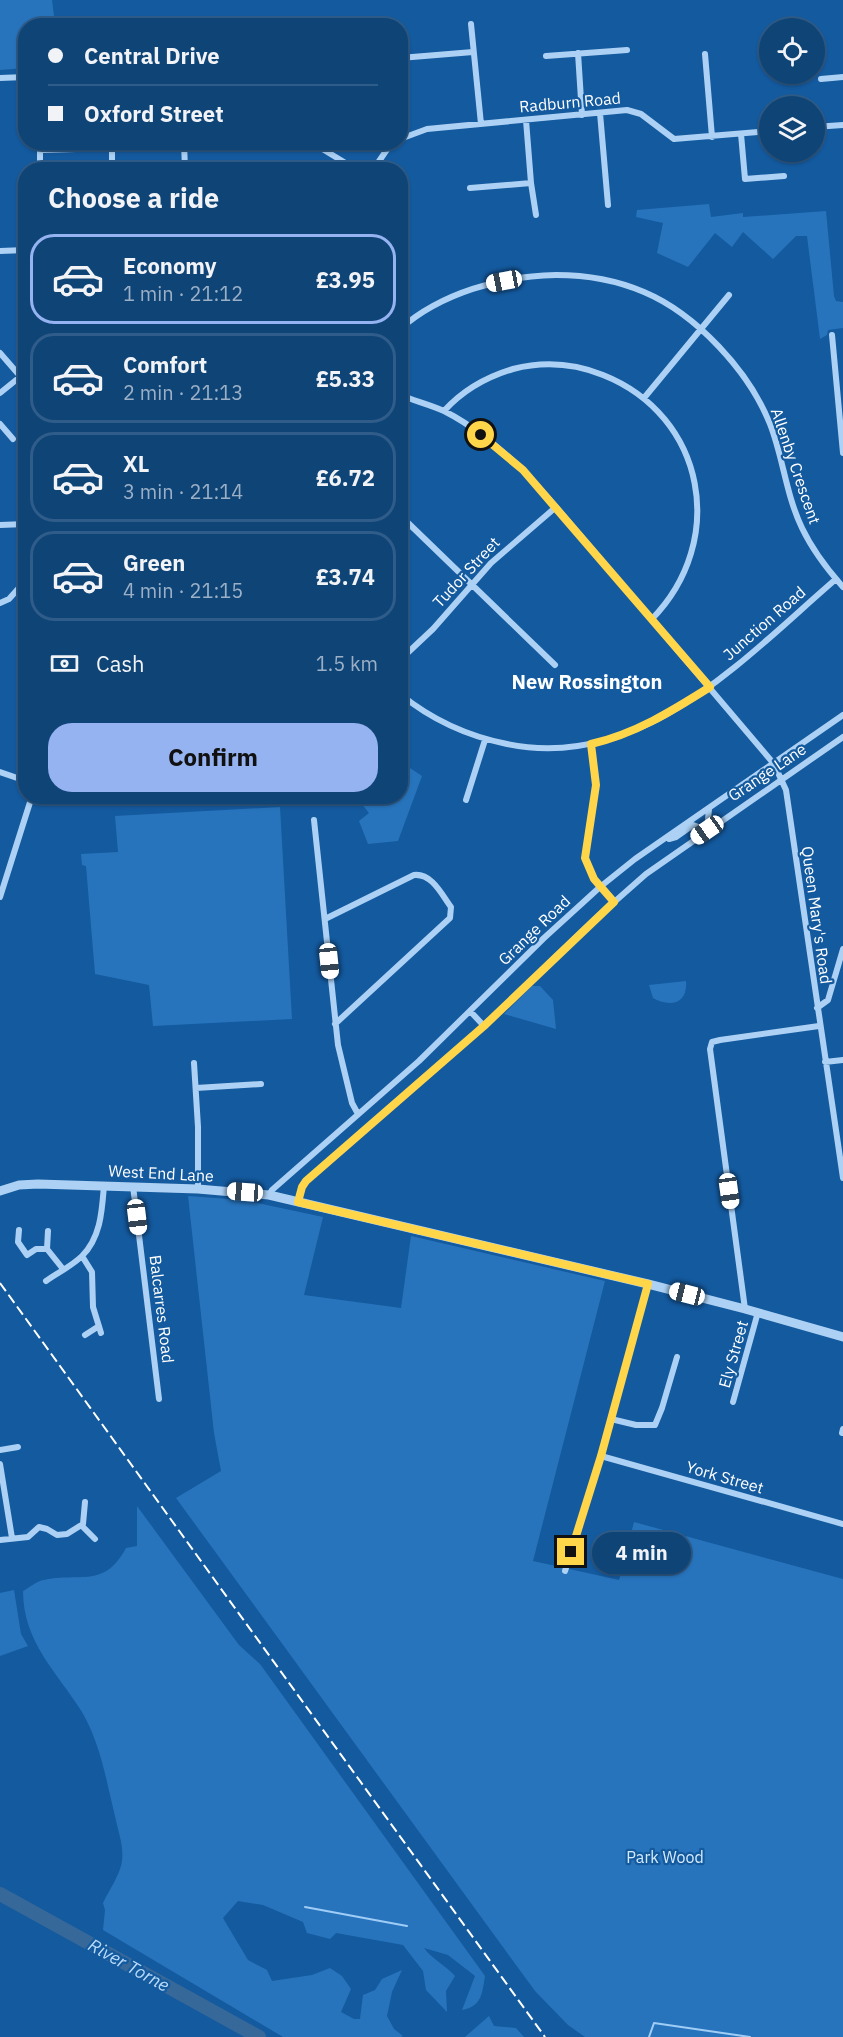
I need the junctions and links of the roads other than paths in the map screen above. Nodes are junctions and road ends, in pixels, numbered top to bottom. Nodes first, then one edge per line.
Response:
1 (471, 24) dead end
2 (627, 50) dead end
3 (473, 52) junction
4 (578, 53) junction
5 (705, 54) dead end
6 (546, 56) dead end
7 (408, 57) edge
8 (18, 77) edge
9 (843, 77) edge
10 (0, 78) edge
11 (825, 79) edge
12 (600, 113) junction
13 (582, 115) junction
14 (526, 120) junction
15 (481, 124) junction
16 (843, 125) edge
17 (825, 127) edge
18 (759, 132) edge
19 (741, 134) junction
20 (408, 136) edge
21 (712, 136) junction
22 (40, 150) edge
23 (184, 150) edge
24 (325, 150) edge
25 (184, 157) junction
26 (194, 157) dead end
27 (40, 162) edge
28 (184, 162) edge
29 (344, 162) edge
30 (783, 176) dead end
31 (531, 183) junction
32 (470, 188) dead end
33 (608, 206) dead end
34 (536, 214) dead end
35 (0, 250) edge
36 (18, 250) edge
37 (729, 294) dead end
38 (408, 323) edge
39 (701, 330) junction
40 (832, 335) dead end
41 (0, 353) edge
42 (18, 370) edge
43 (18, 377) edge
44 (0, 393) edge
45 (408, 398) edge
46 (644, 398) junction
47 (840, 406) edge
48 (444, 411) junction
49 (0, 424) edge
50 (13, 439) dead end
51 (843, 453) edge
52 (556, 507) junction
53 (408, 523) edge
54 (18, 524) edge
55 (0, 525) edge
56 (836, 579) junction
57 (472, 584) junction
58 (843, 587) edge
59 (18, 589) edge
60 (0, 603) edge
61 (652, 619) junction
62 (408, 652) edge
63 (555, 665) dead end
64 (710, 687) junction
65 (408, 700) edge
66 (843, 715) edge
67 (843, 737) edge
68 (485, 740) junction
69 (591, 744) junction
70 (774, 764) junction
71 (0, 772) edge
72 (18, 778) edge
73 (782, 778) junction
74 (466, 800) dead end
75 (29, 804) edge
76 (709, 809) junction
77 (314, 820) dead end
78 (707, 830) junction
79 (662, 840) junction
80 (600, 887) junction
81 (0, 897) edge
82 (614, 902) junction
83 (325, 919) junction
84 (843, 949) edge
85 (817, 1008) junction
86 (470, 1011) junction
87 (335, 1024) junction
88 (484, 1026) junction
89 (819, 1026) junction
90 (843, 1060) edge
91 (825, 1062) junction
92 (194, 1063) dead end
93 (261, 1084) dead end
94 (196, 1088) junction
95 (357, 1115) junction
96 (366, 1128) junction
97 (839, 1130) edge
98 (843, 1178) edge
99 (104, 1185) junction
100 (133, 1186) junction
101 (198, 1189) junction
102 (0, 1191) edge
103 (269, 1196) junction
104 (298, 1202) junction
105 (19, 1230) dead end
106 (48, 1231) dead end
107 (47, 1249) junction
108 (82, 1256) junction
109 (63, 1269) junction
110 (46, 1281) dead end
111 (648, 1284) junction
112 (745, 1309) junction
113 (759, 1312) junction
114 (85, 1335) dead end
115 (843, 1337) edge
116 (677, 1357) dead end
117 (159, 1399) dead end
118 (733, 1402) dead end
119 (611, 1419) junction
120 (18, 1446) dead end
121 (0, 1450) edge
122 (601, 1456) junction
123 (0, 1464) edge
124 (85, 1502) dead end
125 (843, 1524) edge
126 (82, 1526) junction
127 (12, 1538) junction
128 (95, 1539) dead end
129 (0, 1540) edge
130 (565, 1571) dead end

1 - 3 street
2 - 4 street
3 - 7 street
3 - 15 street
4 - 6 street
4 - 13 street
5 - 21 street
8 - 10 street
9 - 11 street
12 - 13 street, Radburn Road
12 - 21 street, Radburn Road
12 - 33 street
13 - 14 street, Radburn Road
14 - 15 street, Radburn Road
14 - 31 street
15 - 20 street, Radburn Road
16 - 17 street
18 - 19 street, Radburn Road
19 - 21 street, Radburn Road
19 - 30 street
22 - 27 street
23 - 25 street
24 - 29 street
25 - 26 street
25 - 28 street
31 - 32 street
31 - 34 street
35 - 36 street
37 - 39 street
38 - 39 street, Allenby Crescent
39 - 46 street
39 - 56 street, Allenby Crescent
40 - 47 street
41 - 42 street
43 - 44 street
45 - 48 street, Queen Mary's Road
46 - 48 street
46 - 61 street
47 - 51 street
48 - 52 street, Queen Mary's Road
49 - 50 street
52 - 57 street, Tudor Street
52 - 61 street, Queen Mary's Road
53 - 57 street
54 - 55 street
56 - 58 street, Allenby Crescent
56 - 64 street, Junction Road
57 - 62 street, Tudor Street
57 - 63 street
59 - 60 street
61 - 64 street, Queen Mary's Road
64 - 69 street, Junction Road
64 - 70 street, Queen Mary's Road
65 - 68 street, Junction Road
66 - 70 street, Grange Road
67 - 73 street, Grange Lane
68 - 69 street, Junction Road
68 - 74 street
69 - 80 street
70 - 73 street, Queen Mary's Road
70 - 76 street, Grange Road
71 - 72 street
73 - 78 street, Grange Lane
73 - 85 street, Queen Mary's Road
75 - 81 street
76 - 78 street, Grange Lane
76 - 79 street, Grange Road
77 - 83 street
78 - 79 street, Grange Lane
78 - 82 street, Grange Lane
79 - 80 street, Grange Road
80 - 82 street
80 - 86 street, Grange Road
82 - 88 street, Grange Lane
83 - 87 street
83 - 87 street
84 - 85 street
85 - 89 street, Queen Mary's Road
86 - 88 street
86 - 95 street, Grange Road
87 - 95 street
88 - 96 street, Grange Lane
89 - 91 street, Queen Mary's Road
89 - 112 street
90 - 91 street
91 - 97 street, Queen Mary's Road
92 - 94 street
93 - 94 street
94 - 101 street
95 - 96 street
95 - 103 street, Grange Road
96 - 104 street, Grange Lane
97 - 98 street, Queen Mary's Road
99 - 100 street, West End Lane
99 - 102 street, West End Lane
99 - 108 street
100 - 101 street, West End Lane
100 - 117 street, Balcarres Road
101 - 103 street, West End Lane
103 - 104 street, West End Lane
104 - 111 street, West End Lane
105 - 107 street
106 - 107 street
107 - 109 street
108 - 109 street
108 - 114 street
109 - 110 street
111 - 112 street, West End Lane
111 - 119 street
112 - 113 street, West End Lane
113 - 115 street, West End Lane
113 - 118 street, Ely Street
116 - 119 street
119 - 122 street
120 - 121 street
122 - 125 street, York Street
122 - 130 street
123 - 127 street
124 - 126 street
126 - 127 street
126 - 128 street
127 - 129 street

